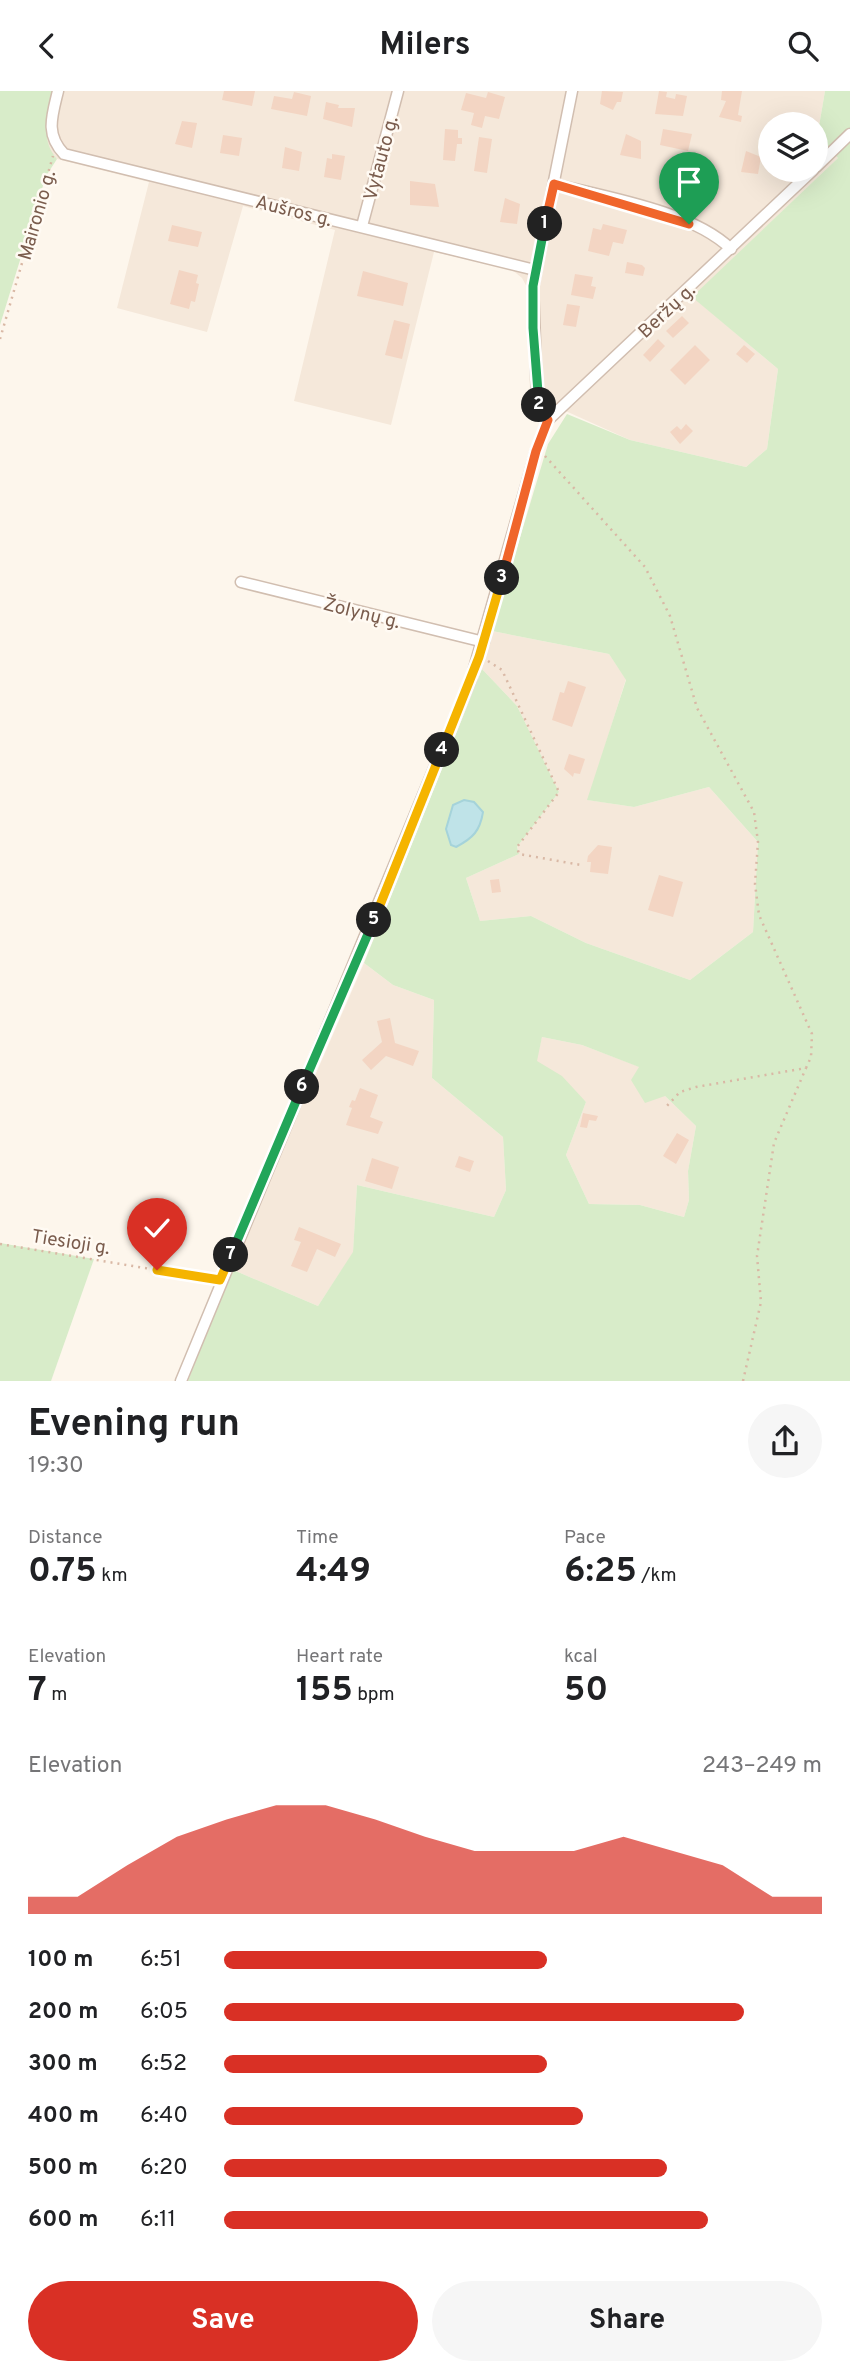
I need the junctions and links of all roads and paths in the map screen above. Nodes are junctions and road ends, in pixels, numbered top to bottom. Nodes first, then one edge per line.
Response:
1 (58, 91) edge
2 (397, 91) edge
3 (572, 91) edge
4 (850, 134) edge
5 (56, 146) junction
6 (828, 155) edge
7 (800, 182) edge
8 (554, 184) junction
9 (362, 226) junction
10 (730, 249) junction
11 (535, 270) junction
12 (0, 339) edge
13 (548, 420) junction
14 (536, 451) junction
15 (240, 582) dead end
16 (484, 642) junction
17 (479, 657) junction
18 (581, 865) dead end
19 (806, 1068) junction
20 (664, 1109) dead end
21 (0, 1244) edge
22 (220, 1280) junction
23 (181, 1381) edge
24 (743, 1381) edge

1 - 5 street, Maironio g.
2 - 9 street, Vytauto g.
3 - 8 street
4 - 6 street, Beržų g.
5 - 9 street, Aušros g.
5 - 12 path, Maironio g.
7 - 10 street, Beržų g.
8 - 10 street
8 - 11 street
9 - 11 street, Aušros g.
10 - 13 street, Beržų g.
11 - 13 street
13 - 14 street
14 - 16 street
14 - 19 path
15 - 16 street, Žolynų g.
16 - 17 street
17 - 18 path
17 - 22 street
19 - 20 path
19 - 24 path
21 - 22 path, Tiesioji g.
22 - 23 street

